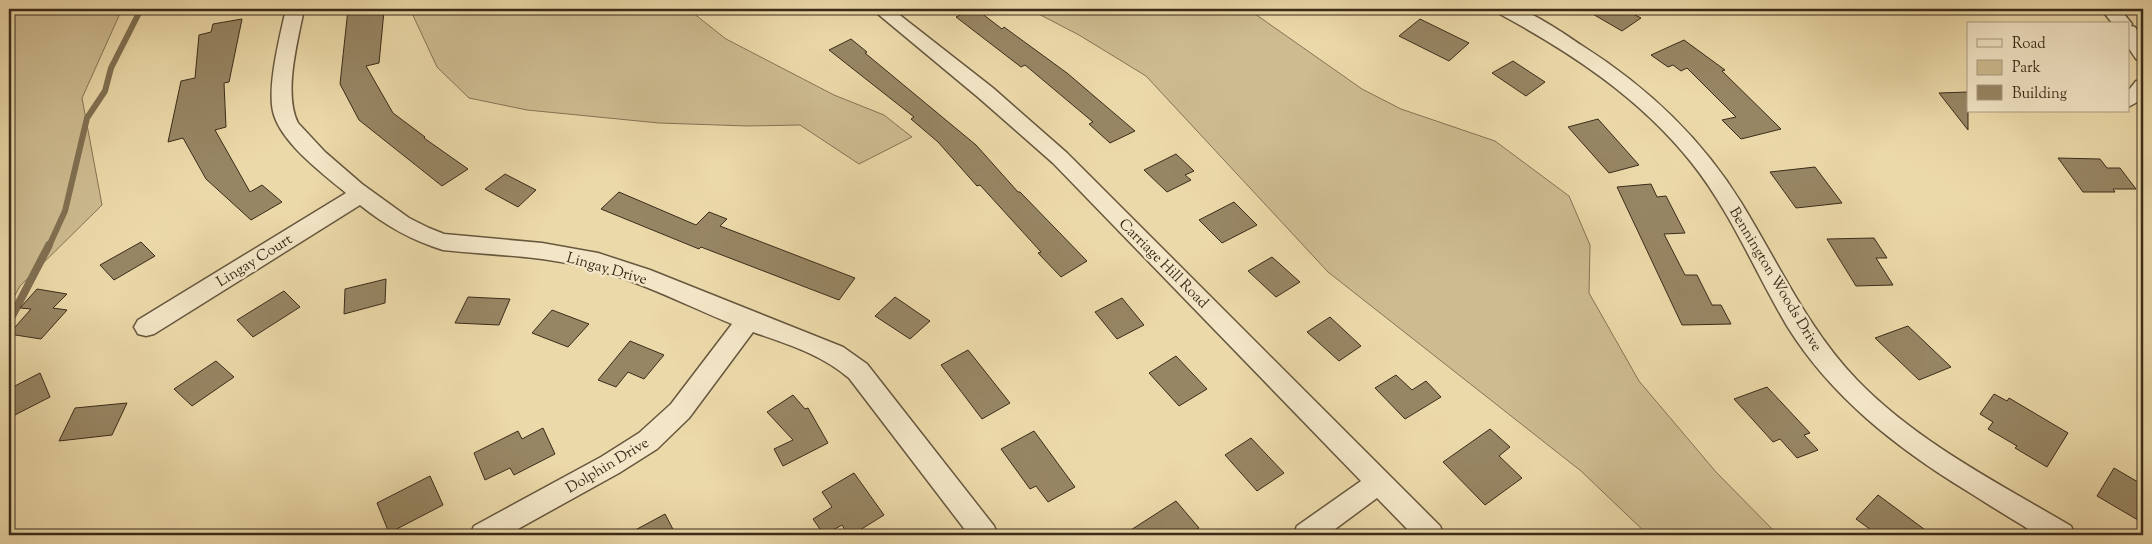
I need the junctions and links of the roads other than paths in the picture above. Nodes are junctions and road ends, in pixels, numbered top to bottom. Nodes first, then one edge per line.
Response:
1 (295, 9) edge
2 (881, 9) edge
3 (1504, 9) edge
4 (2110, 9) edge
5 (2121, 22) edge
6 (2130, 33) edge
7 (2143, 55) edge
8 (2143, 86) edge
9 (2130, 99) edge
10 (361, 194) junction
11 (748, 321) junction
12 (146, 326) dead end
13 (1378, 483) junction
14 (483, 535) edge
15 (985, 535) edge
16 (1306, 535) edge
17 (1431, 535) edge
18 (2062, 535) edge

1 - 10 street, Lingay Drive
2 - 13 street, Carriage Hill Road
3 - 18 street, Bennington Woods Drive
4 - 5 street
6 - 7 street
8 - 9 street
10 - 11 street, Lingay Drive
10 - 12 street, Lingay Court
11 - 14 street, Dolphin Drive
11 - 15 street, Lingay Drive
13 - 16 street
13 - 17 street, Carriage Hill Road

